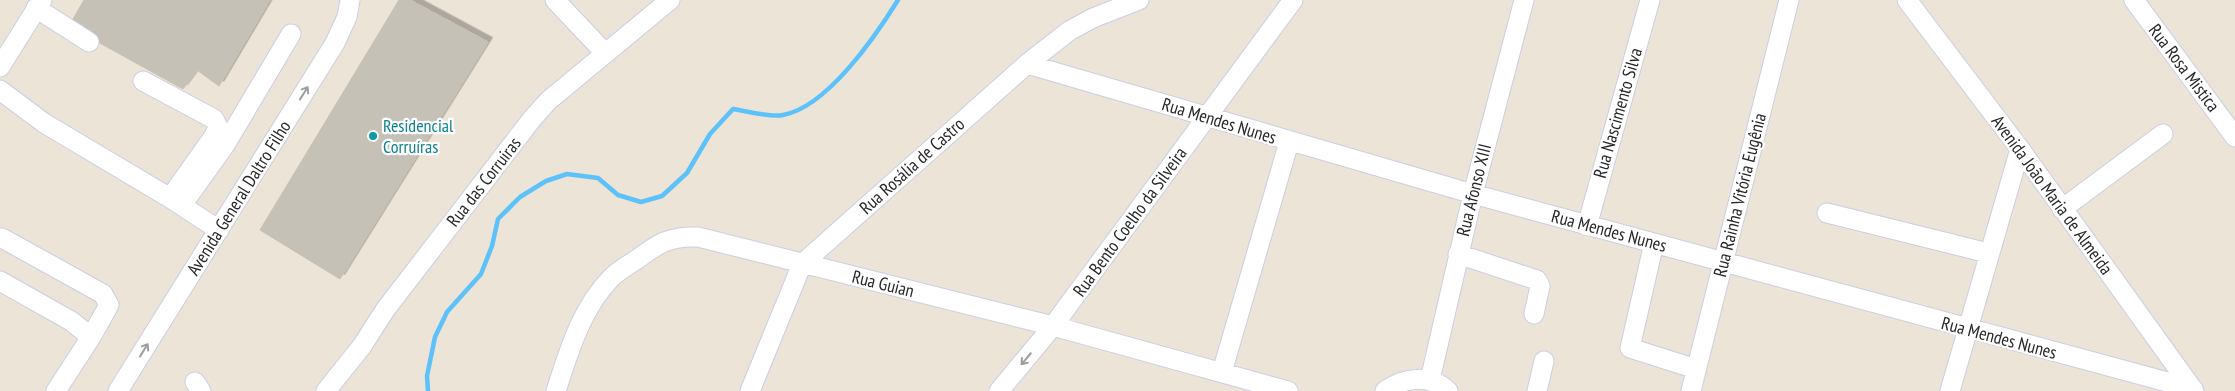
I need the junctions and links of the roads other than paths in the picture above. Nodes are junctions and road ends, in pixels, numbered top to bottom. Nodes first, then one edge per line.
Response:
1 (350, 0) edge
2 (555, 0) edge
3 (670, 0) edge
4 (1139, 0) edge
5 (1293, 0) edge
6 (1524, 0) edge
7 (1650, 0) edge
8 (1790, 0) edge
9 (1907, 0) edge
10 (2134, 0) edge
11 (39, 4) edge
12 (291, 34) dead end
13 (89, 42) dead end
14 (605, 54) junction
15 (1027, 64) junction
16 (0, 67) edge
17 (144, 81) dead end
18 (0, 90) edge
19 (1207, 117) junction
20 (2163, 134) dead end
21 (2235, 137) edge
22 (1289, 142) junction
23 (2020, 149) junction
24 (1473, 194) junction
25 (176, 202) junction
26 (2062, 209) junction
27 (1827, 213) dead end
28 (1586, 226) junction
29 (219, 230) junction
30 (2, 238) dead end
31 (1654, 244) junction
32 (1988, 253) junction
33 (1458, 254) junction
34 (1724, 260) junction
35 (802, 264) junction
36 (0, 281) edge
37 (1534, 314) dead end
38 (1053, 326) junction
39 (1968, 330) junction
40 (91, 337) junction
41 (1544, 361) dead end
42 (1696, 369) junction
43 (1222, 372) junction
44 (1430, 380) junction
45 (2193, 390) edge
46 (56, 391) edge
47 (118, 391) edge
48 (326, 391) edge
49 (556, 391) edge
50 (750, 391) edge
51 (998, 391) edge
52 (1288, 391) edge
53 (1385, 391) edge
54 (1448, 391) edge
55 (1537, 391) edge
56 (1691, 391) edge
57 (1950, 391) edge

29 -> 1 street, Avenida General Daltro Filho
2 - 14 street
3 - 14 street, Rua das Corruiras
4 - 15 street, Rua Rosália de Castro
5 - 19 street, Rua Bento Coelho da Silveira
6 - 24 street, Rua Afonso XIII
7 - 28 street, Rua Nascimento Silva
8 - 34 street, Rua Rainha Vitória Eugênia
9 - 23 street, Avenida João Maria de Almeida
10 - 21 street, Rua Rosa Mistica
11 - 13 street
11 - 16 street
12 - 25 street
14 - 48 street, Rua das Corruiras
15 - 19 street, Rua Mendes Nunes
15 - 35 street, Rua Rosália de Castro
17 - 25 street
18 - 25 street
19 - 22 street, Rua Mendes Nunes
19 - 38 street, Rua Bento Coelho da Silveira
20 - 26 street
22 - 24 street, Rua Mendes Nunes
22 - 43 street
23 - 26 street, Avenida João Maria de Almeida
23 - 32 street
24 - 28 street, Rua Mendes Nunes
24 - 33 street, Rua Afonso XIII
25 - 29 street
26 - 45 street, Avenida João Maria de Almeida
27 - 32 street
28 - 31 street, Rua Mendes Nunes
47 -> 29 street, Avenida General Daltro Filho
30 - 40 street
31 - 34 street, Rua Mendes Nunes
31 - 42 street
32 - 39 street
33 - 37 street
33 - 44 street, Rua Afonso XIII
34 - 39 street, Rua Mendes Nunes
34 - 42 street, Rua Rainha Vitória Eugênia
35 - 38 street, Rua Guian
35 - 49 street, Rua Guian
35 - 50 street, Rua Rosália de Castro
36 - 40 street
38 - 43 street, Rua Guian
38 -> 51 street, Rua Bento Coelho da Silveira
39 - 45 street, Rua Mendes Nunes
39 - 57 street
40 - 46 street
41 - 55 street
42 - 56 street, Rua Rainha Vitória Eugênia
43 - 52 street, Rua Guian
44 - 53 street
44 - 54 street

